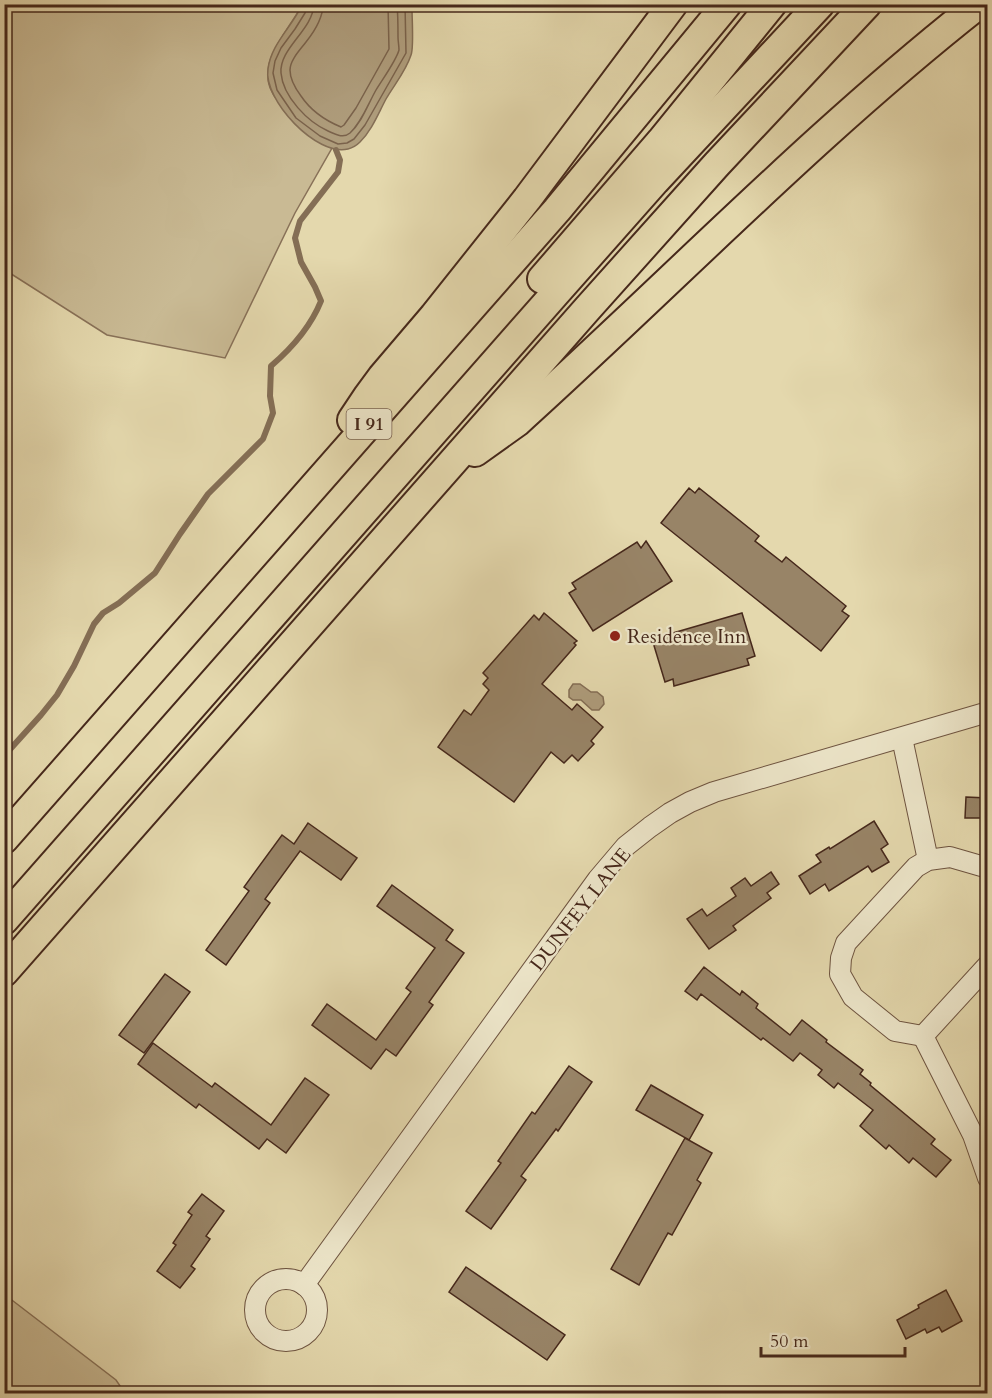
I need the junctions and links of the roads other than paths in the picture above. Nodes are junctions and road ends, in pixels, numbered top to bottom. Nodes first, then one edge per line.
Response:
1 (674, 4) edge
2 (727, 4) edge
3 (772, 4) edge
4 (820, 4) edge
5 (867, 4) edge
6 (979, 4) edge
7 (445, 470) junction
8 (327, 472) junction
9 (987, 712) edge
10 (902, 738) junction
11 (4, 839) edge
12 (928, 860) junction
13 (987, 868) edge
14 (4, 891) edge
15 (4, 920) edge
16 (987, 965) edge
17 (4, 972) edge
18 (923, 1036) junction
19 (987, 1178) edge
20 (304, 1285) dead end

1 - 8 highway
2 - 8 highway, I 91
3 - 14 highway
4 - 15 highway
5 - 7 highway
6 - 7 highway
7 - 17 highway
8 - 11 highway, I 91
9 - 10 street, DUNFEY LANE
10 - 12 street
10 - 20 street, DUNFEY LANE
12 - 13 street
12 - 18 street
16 - 18 street
18 - 19 street

